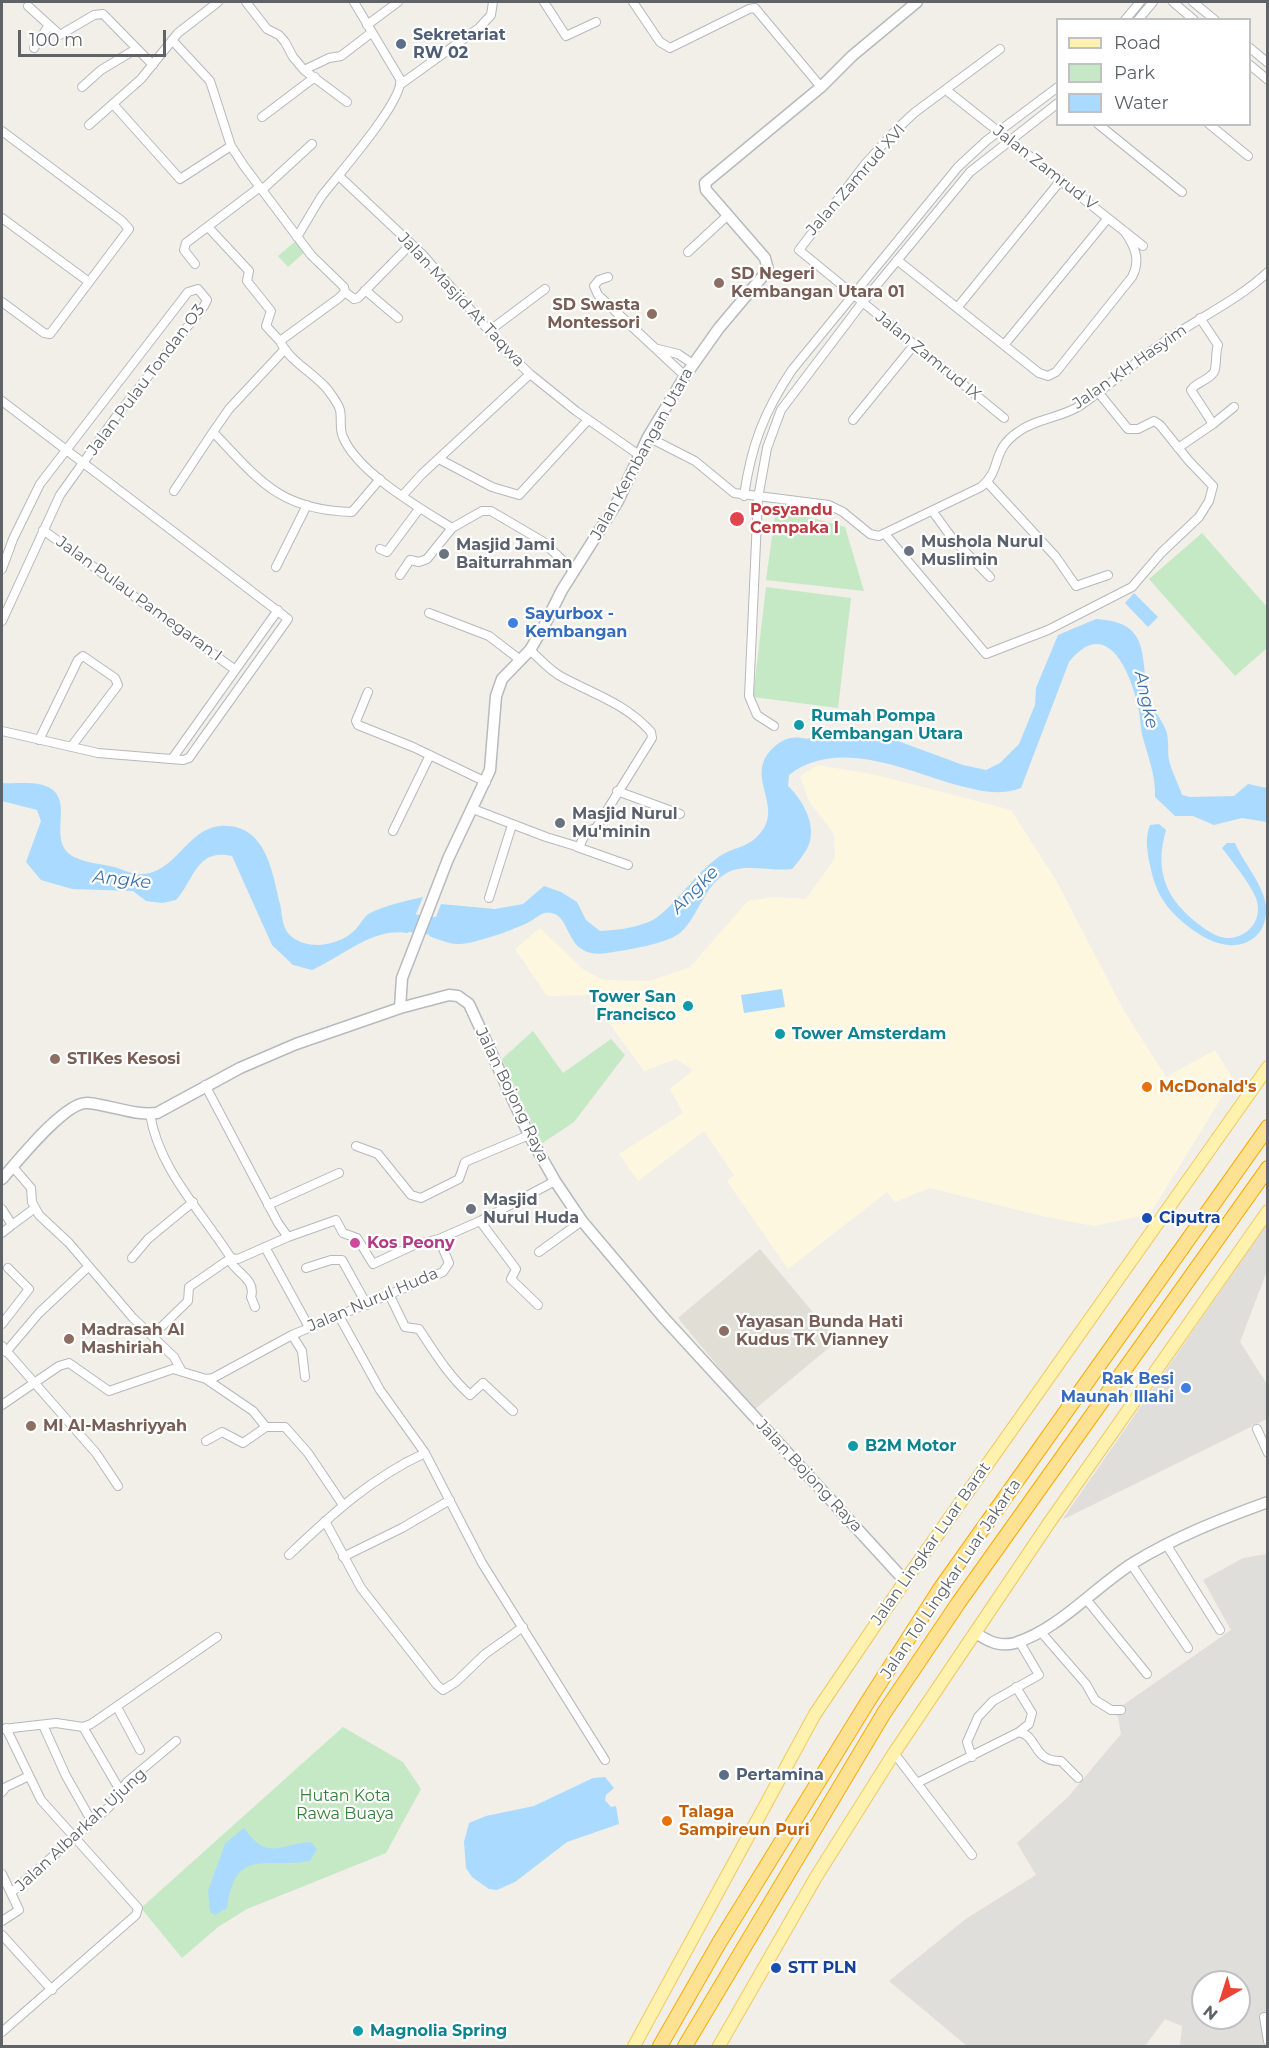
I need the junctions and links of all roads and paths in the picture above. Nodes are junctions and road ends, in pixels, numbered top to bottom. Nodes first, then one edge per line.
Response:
1 (218, 2) edge
2 (246, 2) edge
3 (354, 2) edge
4 (398, 2) edge
5 (493, 2) edge
6 (544, 2) edge
7 (633, 2) edge
8 (914, 2) edge
9 (1140, 2) edge
10 (1153, 2) edge
11 (1173, 2) edge
12 (1193, 2) edge
13 (28, 6) dead end
14 (1127, 18) edge
15 (1140, 18) edge
16 (1192, 18) edge
17 (1213, 18) edge
18 (596, 22) dead end
19 (49, 25) junction
20 (369, 29) junction
21 (172, 40) junction
22 (34, 48) dead end
23 (136, 49) junction
24 (1000, 49) dead end
25 (1251, 49) edge
26 (1260, 57) junction
27 (1268, 63) edge
28 (153, 65) junction
29 (1251, 65) edge
30 (1251, 67) edge
31 (304, 70) junction
32 (315, 77) junction
33 (1268, 80) edge
34 (401, 84) junction
35 (82, 87) dead end
36 (821, 87) junction
37 (1056, 88) edge
38 (946, 90) junction
39 (347, 102) dead end
40 (112, 104) junction
41 (1056, 104) edge
42 (262, 117) dead end
43 (89, 124) dead end
44 (1100, 126) edge
45 (1211, 126) edge
46 (2, 131) edge
47 (999, 131) junction
48 (1009, 139) junction
49 (312, 144) dead end
50 (231, 146) junction
51 (1248, 156) dead end
52 (339, 176) junction
53 (1061, 180) junction
54 (261, 189) junction
55 (1182, 192) dead end
56 (728, 215) junction
57 (2, 218) edge
58 (1108, 218) junction
59 (208, 227) junction
60 (1125, 232) junction
61 (297, 237) junction
62 (411, 244) junction
63 (1143, 246) dead end
64 (688, 252) dead end
65 (897, 260) junction
66 (195, 264) dead end
67 (1268, 272) edge
68 (608, 276) dead end
69 (89, 282) junction
70 (545, 289) dead end
71 (365, 290) junction
72 (345, 291) junction
73 (852, 295) junction
74 (2, 302) edge
75 (862, 303) junction
76 (957, 308) junction
77 (398, 318) dead end
78 (1200, 318) junction
79 (489, 331) junction
80 (282, 345) junction
81 (914, 345) junction
82 (1004, 345) junction
83 (658, 349) junction
84 (693, 364) junction
85 (530, 374) junction
86 (685, 376) junction
87 (1098, 392) junction
88 (2, 401) edge
89 (770, 403) junction
90 (1234, 407) dead end
91 (781, 410) junction
92 (1005, 418) dead end
93 (588, 420) junction
94 (853, 420) dead end
95 (1213, 424) junction
96 (213, 432) junction
97 (648, 437) junction
98 (1179, 448) junction
99 (66, 450) junction
100 (639, 456) junction
101 (439, 459) junction
102 (82, 463) junction
103 (380, 479) junction
104 (987, 482) junction
105 (174, 491) dead end
106 (402, 496) junction
107 (744, 496) junction
108 (758, 498) junction
109 (307, 505) junction
110 (419, 509) junction
111 (933, 512) junction
112 (452, 528) junction
113 (43, 530) junction
114 (882, 535) junction
115 (380, 549) dead end
116 (276, 567) dead end
117 (2, 569) edge
118 (574, 571) junction
119 (400, 575) dead end
120 (1108, 575) dead end
121 (990, 577) dead end
122 (278, 610) junction
123 (429, 613) dead end
124 (2, 621) edge
125 (530, 650) junction
126 (519, 659) junction
127 (234, 669) junction
128 (368, 692) dead end
129 (774, 726) dead end
130 (2, 731) edge
131 (39, 740) junction
132 (71, 747) junction
133 (430, 755) junction
134 (172, 759) junction
135 (486, 782) junction
136 (617, 791) junction
137 (473, 809) junction
138 (680, 814) dead end
139 (512, 825) junction
140 (393, 831) dead end
141 (577, 847) junction
142 (628, 865) dead end
143 (489, 898) dead end
144 (400, 1008) junction
145 (1268, 1067) edge
146 (205, 1085) junction
147 (150, 1114) junction
148 (1268, 1128) edge
149 (529, 1135) junction
150 (356, 1146) dead end
151 (13, 1167) junction
152 (1268, 1168) edge
153 (339, 1173) dead end
154 (2, 1179) edge
155 (555, 1182) junction
156 (193, 1202) junction
157 (268, 1205) junction
158 (35, 1208) junction
159 (2, 1209) edge
160 (1268, 1211) edge
161 (480, 1221) junction
162 (582, 1221) junction
163 (12, 1225) junction
164 (2, 1233) edge
165 (288, 1236) junction
166 (439, 1239) junction
167 (265, 1248) junction
168 (539, 1252) dead end
169 (132, 1258) dead end
170 (230, 1260) junction
171 (88, 1267) junction
172 (8, 1268) dead end
173 (306, 1268) dead end
174 (390, 1296) junction
175 (367, 1305) junction
176 (538, 1305) dead end
177 (255, 1307) dead end
178 (339, 1316) junction
179 (2, 1324) edge
180 (309, 1327) junction
181 (292, 1335) junction
182 (152, 1336) junction
183 (4, 1349) edge
184 (184, 1371) junction
185 (305, 1377) dead end
186 (206, 1379) junction
187 (34, 1383) junction
188 (2, 1405) edge
189 (513, 1411) dead end
190 (266, 1428) junction
191 (1257, 1429) dead end
192 (206, 1441) dead end
193 (424, 1453) junction
194 (1268, 1453) edge
195 (118, 1486) dead end
196 (450, 1500) junction
197 (1268, 1502) edge
198 (343, 1505) junction
199 (325, 1521) junction
200 (1166, 1544) junction
201 (289, 1555) dead end
202 (343, 1557) junction
203 (1131, 1564) junction
204 (905, 1581) junction
205 (1086, 1599) junction
206 (523, 1627) junction
207 (1220, 1630) dead end
208 (1040, 1631) junction
209 (976, 1633) junction
210 (217, 1637) dead end
211 (1019, 1641) junction
212 (1188, 1648) dead end
213 (1147, 1674) dead end
214 (1016, 1687) junction
215 (117, 1707) junction
216 (1121, 1710) dead end
217 (43, 1725) junction
218 (83, 1727) junction
219 (4, 1728) edge
220 (1019, 1732) junction
221 (176, 1742) dead end
222 (140, 1749) dead end
223 (894, 1753) junction
224 (972, 1756) junction
225 (605, 1760) dead end
226 (29, 1776) junction
227 (1078, 1778) dead end
228 (917, 1783) junction
229 (2, 1792) edge
230 (121, 1792) junction
231 (91, 1820) junction
232 (74, 1835) junction
233 (972, 1855) dead end
234 (2, 1874) edge
235 (12, 1892) junction
236 (2, 1922) edge
237 (2, 1935) edge
238 (52, 1990) junction
239 (1264, 2017) dead end
240 (1267, 2031) edge
241 (2, 2032) edge
242 (1268, 2041) edge
243 (634, 2046) edge
244 (660, 2046) edge
245 (685, 2046) edge
246 (719, 2046) edge

1 - 21 street
2 - 31 street
3 - 20 street
4 - 20 street
5 - 34 street
6 - 18 street
7 - 36 street
8 - 36 street, Jalan Kembangan Utara
9 - 14 street
10 - 15 street
11 - 16 street
12 - 17 street
13 - 19 street
19 - 22 street
19 - 23 street
20 - 31 street
20 - 34 street
21 - 28 street
21 - 50 street
23 - 28 street
23 - 35 street
24 - 38 street, Jalan Zamrud XVI
25 - 26 street
26 - 27 street
26 - 29 street
28 - 40 street
30 - 33 street
31 - 32 street
32 - 39 street
32 - 42 street
34 - 52 street
36 - 56 street, Jalan Kembangan Utara
37 - 47 street
38 - 47 street, Jalan Zamrud V
38 - 73 street, Jalan Zamrud XVI
40 - 43 street
40 - 50 street
41 - 48 street
44 - 55 street
45 - 51 street
46 - 69 street
47 - 48 street, Jalan Zamrud V
47 - 73 street
48 - 53 street, Jalan Zamrud V
48 - 65 street
49 - 54 street
50 - 54 street
52 - 61 street
52 - 62 street, Jalan Masjid At Taqwa
53 - 58 street, Jalan Zamrud V
53 - 76 street
54 - 59 street
54 - 61 street
56 - 64 street
56 - 84 street, Jalan Kembangan Utara
57 - 69 street
58 - 60 street, Jalan Zamrud V
58 - 82 street
59 - 66 street
59 - 80 street
60 - 63 street, Jalan Zamrud V
60 - 82 street
61 - 72 street
62 - 71 street
62 - 79 street, Jalan Masjid At Taqwa
65 - 75 street
65 - 76 street
67 - 78 street, Jalan KH Hasyim
68 - 83 street
69 - 74 street
70 - 79 street
71 - 72 street
71 - 77 street
72 - 80 street
73 - 75 street, Jalan Zamrud IX
73 - 89 street
75 - 81 street, Jalan Zamrud IX
75 - 91 street
76 - 82 street
78 - 87 street, Jalan KH Hasyim
78 - 95 street
79 - 85 street, Jalan Masjid At Taqwa
80 - 96 street
80 - 103 street
81 - 92 street, Jalan Zamrud IX
81 - 94 street
83 - 84 street
83 - 86 street
84 - 86 street, Jalan Kembangan Utara
85 - 93 street, Jalan Masjid At Taqwa
85 - 101 street
86 - 97 street, Jalan Kembangan Utara
87 - 98 street
87 - 104 street, Jalan KH Hasyim
88 - 99 street
89 - 91 street
89 - 107 street
90 - 95 street
91 - 108 street
93 - 100 street, Jalan Masjid At Taqwa
93 - 101 street
95 - 98 street
96 - 105 street
96 - 109 street
97 - 100 street, Jalan Kembangan Utara
97 - 107 street
98 - 114 street
99 - 102 street
99 - 102 street, Jalan Pulau Tondan O3
99 - 117 street, Jalan Pulau Tondan O3
100 - 118 street, Jalan Kembangan Utara
101 - 106 street
102 - 113 street, Jalan Pulau Tondan O3
102 - 122 street
103 - 106 street
103 - 109 street
104 - 111 street
104 - 120 street
106 - 110 street
107 - 108 street
108 - 114 street
108 - 129 street
109 - 116 street
110 - 112 street
110 - 115 street
111 - 114 street
111 - 121 street
112 - 118 street
112 - 119 street
113 - 124 street, Jalan Pulau Tondan O3
113 - 127 street, Jalan Pulau Pamegaran I
118 - 125 street, Jalan Kembangan Utara
122 - 127 street
122 - 134 street
123 - 126 street
125 - 126 street, Jalan Kembangan Utara
125 - 136 street
126 - 135 street, Jalan Kembangan Utara
127 - 134 street
128 - 133 street
130 - 131 street
131 - 132 street
131 - 132 street
132 - 134 street
133 - 135 street
133 - 140 street
135 - 137 street, Jalan Kembangan Utara
136 - 138 street
136 - 141 street
137 - 139 street
137 - 144 street, Jalan Kembangan Utara
139 - 141 street
139 - 143 street
141 - 142 street
144 - 146 street, Jalan Bojong Raya
144 - 149 street, Jalan Bojong Raya
145 - 204 main road, Jalan Lingkar Luar Barat
146 - 147 street, Jalan Bojong Raya
146 - 157 street
147 - 151 street
147 - 156 street
148 - 244 highway, Jalan Tol Lingkar Luar Jakarta
149 - 150 street
149 - 155 street, Jalan Bojong Raya
151 - 154 street
151 - 158 street
152 - 245 highway, Jalan Tol Lingkar Luar Jakarta
153 - 157 street
155 - 161 street
155 - 162 street, Jalan Bojong Raya
156 - 169 street
156 - 170 street
157 - 165 street
158 - 163 street
158 - 171 street
159 - 163 street
160 - 209 main road
161 - 166 street
161 - 176 street
162 - 168 street
162 - 204 street, Jalan Bojong Raya
163 - 164 street
165 - 166 street
165 - 167 street
166 - 174 street, Jalan Nurul Huda
167 - 170 street
167 - 180 street
170 - 177 street
170 - 182 street
171 - 182 street
171 - 183 street
172 - 179 street
173 - 175 street
174 - 175 street, Jalan Nurul Huda
174 - 189 street
175 - 178 street, Jalan Nurul Huda
178 - 180 street, Jalan Nurul Huda
178 - 193 street
180 - 181 street, Jalan Nurul Huda
181 - 185 street
181 - 186 street, Jalan Nurul Huda
182 - 184 street
183 - 187 street
184 - 186 street
184 - 187 street
186 - 190 street
187 - 188 street
187 - 195 street
190 - 192 street
190 - 198 street
191 - 194 street
193 - 196 street
193 - 198 street
196 - 202 street
196 - 206 street
197 - 200 street
198 - 199 street
199 - 201 street
199 - 202 street
200 - 203 street
200 - 207 street
202 - 206 street
203 - 205 street
203 - 212 street
204 - 243 main road, Jalan Lingkar Luar Barat
205 - 208 street
205 - 213 street
206 - 225 street
208 - 211 street
208 - 216 street
209 - 211 street
209 - 223 main road
210 - 215 street
211 - 214 street
214 - 220 street
214 - 224 street
215 - 218 street
215 - 222 street
217 - 218 street
217 - 219 street
217 - 231 street
218 - 230 street
219 - 226 street
220 - 224 street
220 - 227 street
221 - 230 street, Jalan Albarkah Ujung
223 - 228 street
223 - 246 main road
224 - 228 street
226 - 229 street
226 - 232 street
228 - 233 street
230 - 231 street, Jalan Albarkah Ujung
231 - 232 street, Jalan Albarkah Ujung
232 - 235 street, Jalan Albarkah Ujung
232 - 238 street
234 - 235 street
235 - 236 street, Jalan Albarkah Ujung
237 - 238 street
238 - 241 street
239 - 240 street
240 - 242 street

